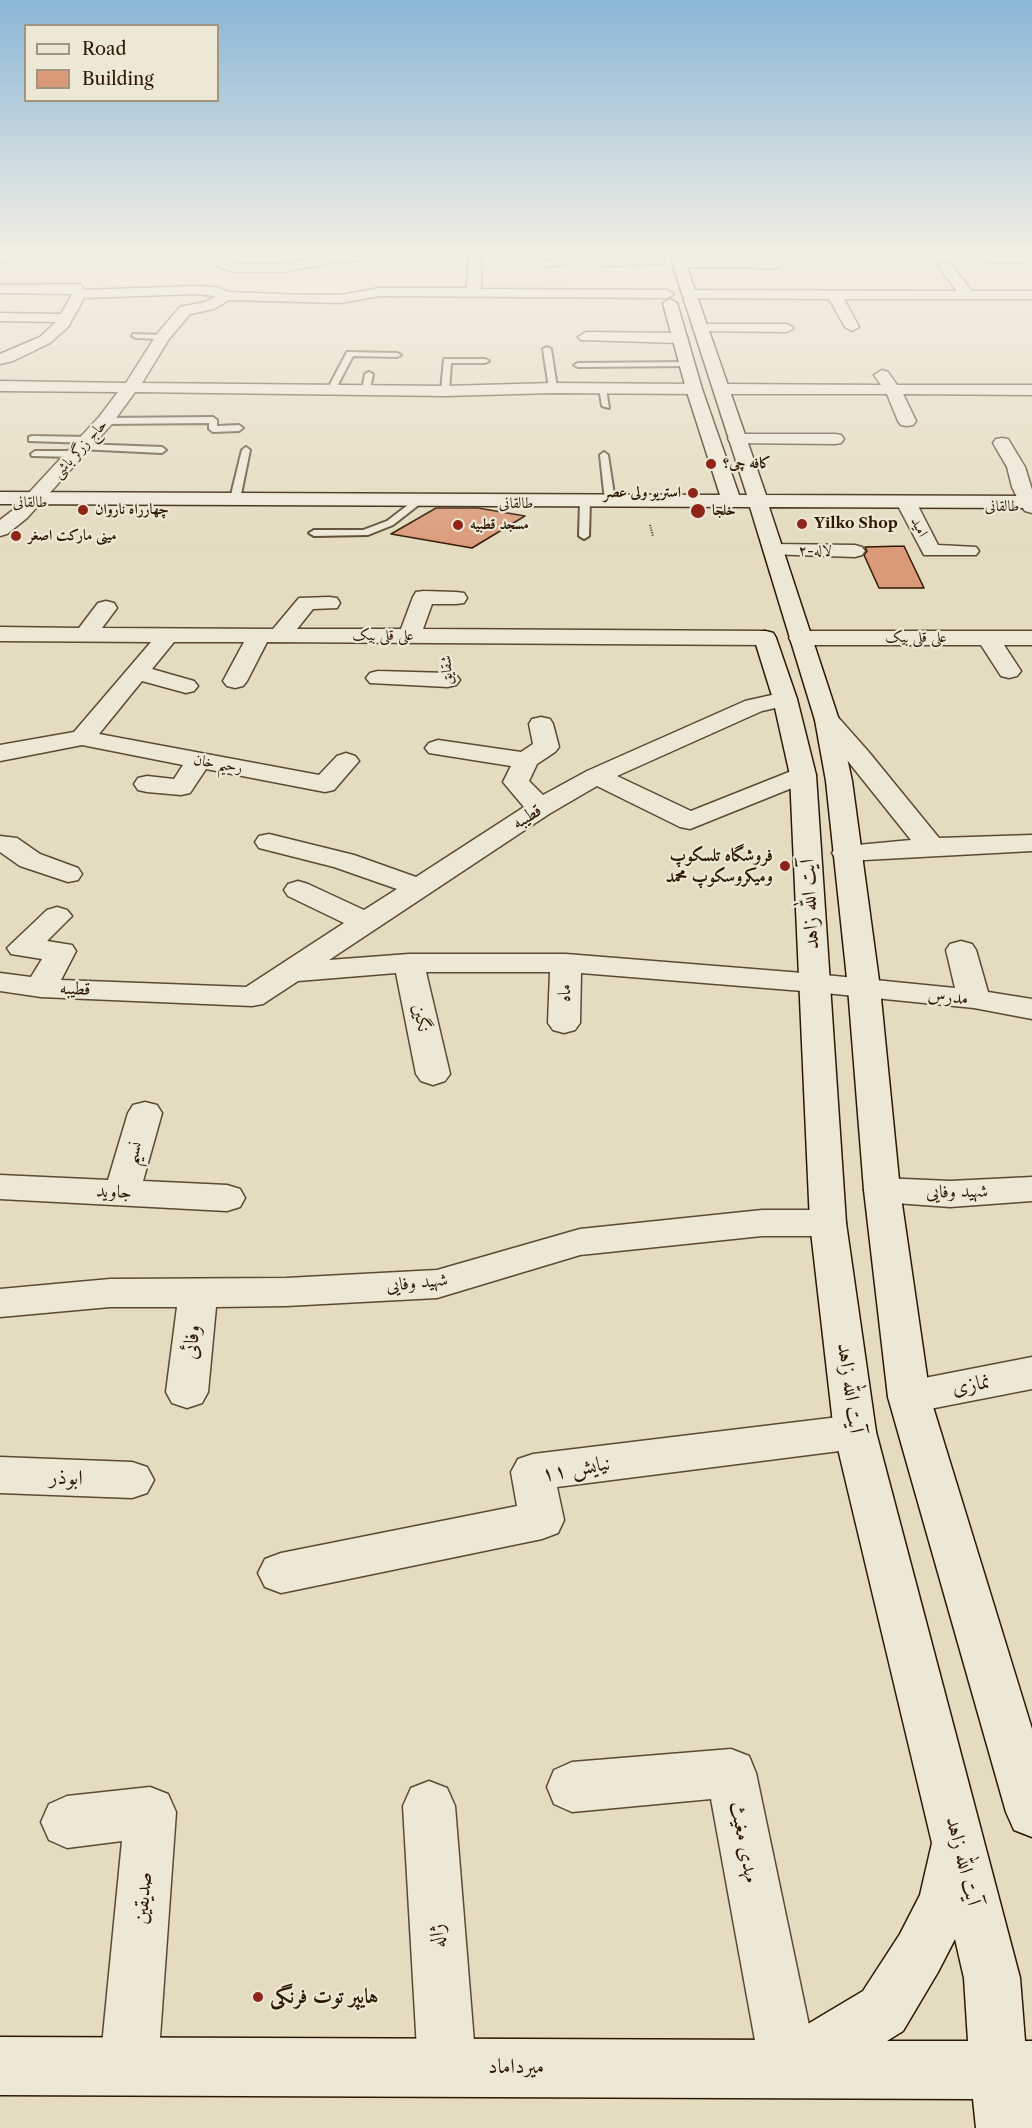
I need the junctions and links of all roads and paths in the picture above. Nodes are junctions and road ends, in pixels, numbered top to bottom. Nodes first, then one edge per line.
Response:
1 (20, 352) edge
2 (153, 352) edge
3 (548, 352) edge
4 (684, 352) edge
5 (713, 352) edge
6 (397, 355) dead end
7 (0, 359) edge
8 (485, 361) dead end
9 (687, 364) junction
10 (579, 365) dead end
11 (59, 368) dead end
12 (878, 368) dead end
13 (961, 374) dead end
14 (0, 386) edge
15 (45, 386) junction
16 (132, 386) junction
17 (553, 388) junction
18 (602, 389) junction
19 (694, 389) junction
20 (721, 389) junction
21 (331, 390) junction
22 (893, 390) junction
23 (975, 390) junction
24 (1032, 390) edge
25 (445, 391) junction
26 (606, 406) dead end
27 (105, 421) junction
28 (907, 421) dead end
29 (239, 428) dead end
30 (32, 439) dead end
31 (737, 439) junction
32 (835, 439) dead end
33 (1002, 443) dead end
34 (82, 447) junction
35 (162, 450) dead end
36 (246, 450) dead end
37 (35, 454) dead end
38 (604, 456) dead end
39 (747, 472) junction
40 (722, 473) junction
41 (0, 498) edge
42 (235, 499) junction
43 (33, 501) junction
44 (610, 501) junction
45 (675, 501) junction
46 (731, 501) junction
47 (821, 501) junction
48 (418, 502) junction
49 (0, 503) edge
50 (585, 503) junction
51 (759, 503) junction
52 (907, 504) junction
53 (1031, 504) edge
54 (0, 530) edge
55 (314, 533) dead end
56 (584, 536) dead end
57 (774, 550) junction
58 (855, 551) dead end
59 (962, 554) dead end
60 (456, 598) dead end
61 (329, 603) dead end
62 (106, 608) dead end
63 (0, 634) edge
64 (85, 635) junction
65 (168, 635) junction
66 (270, 635) junction
67 (410, 636) junction
68 (445, 636) junction
69 (783, 638) junction
70 (988, 638) junction
71 (1032, 638) edge
72 (1009, 670) dead end
73 (136, 672) junction
74 (235, 681) dead end
75 (186, 686) dead end
76 (383, 686) dead end
77 (785, 699) junction
78 (827, 720) junction
79 (541, 724) dead end
80 (81, 738) junction
81 (438, 748) dead end
82 (0, 753) edge
83 (526, 760) junction
84 (199, 761) junction
85 (346, 761) dead end
86 (802, 775) junction
87 (596, 776) junction
88 (147, 784) dead end
89 (540, 808) junction
90 (269, 842) dead end
91 (1032, 843) edge
92 (0, 844) edge
93 (931, 847) junction
94 (846, 853) junction
95 (68, 874) dead end
96 (418, 887) junction
97 (298, 890) dead end
98 (57, 916) dead end
99 (365, 922) junction
100 (961, 950) dead end
101 (409, 963) junction
102 (566, 963) junction
103 (287, 972) junction
104 (0, 982) edge
105 (815, 983) junction
106 (41, 988) junction
107 (864, 988) junction
108 (974, 999) junction
109 (1032, 1009) edge
110 (564, 1023) dead end
111 (433, 1074) dead end
112 (145, 1113) dead end
113 (0, 1186) edge
114 (1032, 1189) edge
115 (882, 1190) junction
116 (122, 1193) junction
117 (227, 1198) dead end
118 (828, 1223) junction
119 (198, 1293) junction
120 (0, 1303) edge
121 (1032, 1373) edge
122 (187, 1392) dead end
123 (909, 1397) junction
124 (855, 1432) junction
125 (0, 1475) edge
126 (132, 1480) dead end
127 (280, 1573) dead end
128 (1020, 1747) edge
129 (572, 1787) dead end
130 (429, 1806) dead end
131 (1032, 1812) edge
132 (67, 1822) dead end
133 (958, 1838) junction
134 (0, 2066) edge
135 (129, 2066) junction
136 (447, 2067) junction
137 (789, 2068) junction
138 (1015, 2070) edge
139 (1006, 2128) edge

1 - 7 street
2 - 16 street, حاج زرگر باشی
3 - 17 lane
4 - 9 street
5 - 20 street
6 - 21 lane
8 - 25 lane
9 - 10 lane
9 - 19 street
11 - 15 street
12 - 22 street
13 - 23 street
14 - 15 street
15 - 16 street
16 - 21 street
16 - 27 street, حاج زرگر باشی
17 - 18 street
17 - 25 street
18 - 19 street
18 - 26 lane
19 - 40 street
20 - 22 street
20 - 31 street
21 - 25 street
22 - 23 street
22 - 28 street
23 - 24 street
27 - 29 lane
27 - 34 street, حاج زرگر باشی
30 - 34 lane
31 - 32 street
31 - 39 street
33 - 53 street
34 - 35 lane
34 - 37 lane
34 - 43 street, حاج زرگر باشی
36 - 42 lane
38 - 44 lane
39 - 40 street
39 - 47 street
39 - 51 street
40 - 45 street
40 - 46 street
41 - 43 street, طالقانی
42 - 43 street, طالقانی
42 - 48 street, طالقانی
43 - 48 lane, طالقانی
43 - 49 lane, طالقانی
43 - 54 street, حاج زرگر باشی
44 - 45 street, طالقانی
44 - 50 street, طالقانی
45 - 46 street, طالقانی
46 - 51 street, طالقانی
47 - 51 street, طالقانی
47 - 52 street, طالقانی
48 - 50 street, طالقانی
48 - 55 lane
50 - 51 lane, طالقانی
50 - 56 lane
51 - 52 lane, طالقانی
51 - 57 street, آیت الله زاهد
52 - 53 street, طالقانی
52 - 59 street, امید
57 - 58 street, ۲-لاله
57 - 69 street, آیت الله زاهد
60 - 67 street
61 - 66 street
62 - 64 street
63 - 64 street, علی قلی بیک
64 - 65 street, علی قلی بیک
65 - 66 street, علی قلی بیک
65 - 73 street
66 - 67 street, علی قلی بیک
66 - 74 street
67 - 68 street, علی قلی بیک
68 - 69 street, علی قلی بیک
68 - 76 street, شقایق
69 - 70 street, علی قلی بیک
69 - 77 street, آیت الله زاهد
69 - 78 street, آیت الله زاهد
70 - 71 street, علی قلی بیک
70 - 72 street
73 - 75 street
73 - 80 street
77 - 86 street, آیت الله زاهد
77 - 87 street, قطیبه
78 - 93 street
78 - 94 street, آیت الله زاهد
79 - 83 street
80 - 82 street, رحیم خان
80 - 84 street, رحیم خان
81 - 83 street
83 - 89 street
84 - 85 street, رحیم خان
84 - 88 street
86 - 87 street
86 - 105 street, آیت الله زاهد
87 - 89 street, قطیبه
89 - 96 street, قطیبه
90 - 96 street
91 - 93 street
92 - 95 street
93 - 94 street
94 - 107 street, آیت الله زاهد
96 - 99 street, قطیبه
97 - 99 street
98 - 106 street
99 - 103 street, قطیبه
100 - 108 street
101 - 102 street
101 - 103 street
101 - 111 street, نگین
102 - 105 street
102 - 110 street, ماه
103 - 106 street, قطیبه
104 - 106 street, قطیبه
105 - 107 street, مدرس
105 - 118 street, آیت الله زاهد
107 - 108 street, مدرس
107 - 115 street, آیت الله زاهد
108 - 109 street, مدرس
112 - 116 street, نسیم
113 - 116 street, جاوید
114 - 115 street, شهید وفایی
115 - 123 street, آیت الله زاهد
116 - 117 street, جاوید
118 - 119 street, شهید وفایی
118 - 124 street, آیت الله زاهد
119 - 120 street, شهید وفایی
119 - 122 street, وفائی
121 - 123 street, نمازی
123 - 128 street, آیت الله زاهد
124 - 127 street, نیایش ۱۱
124 - 133 street, آیت الله زاهد
125 - 126 street, ابوذر
128 - 131 street, آیت الله زاهد
129 - 137 street, مهدی مغیث
130 - 136 street, ژاله
132 - 135 street, صدیقین
133 - 137 street
133 - 138 street, آیت الله زاهد
134 - 135 street, میرداماد
135 - 136 street, میرداماد
136 - 137 street, میرداماد
137 - 138 street, میرداماد
138 - 139 street, آیت الله زاهد

